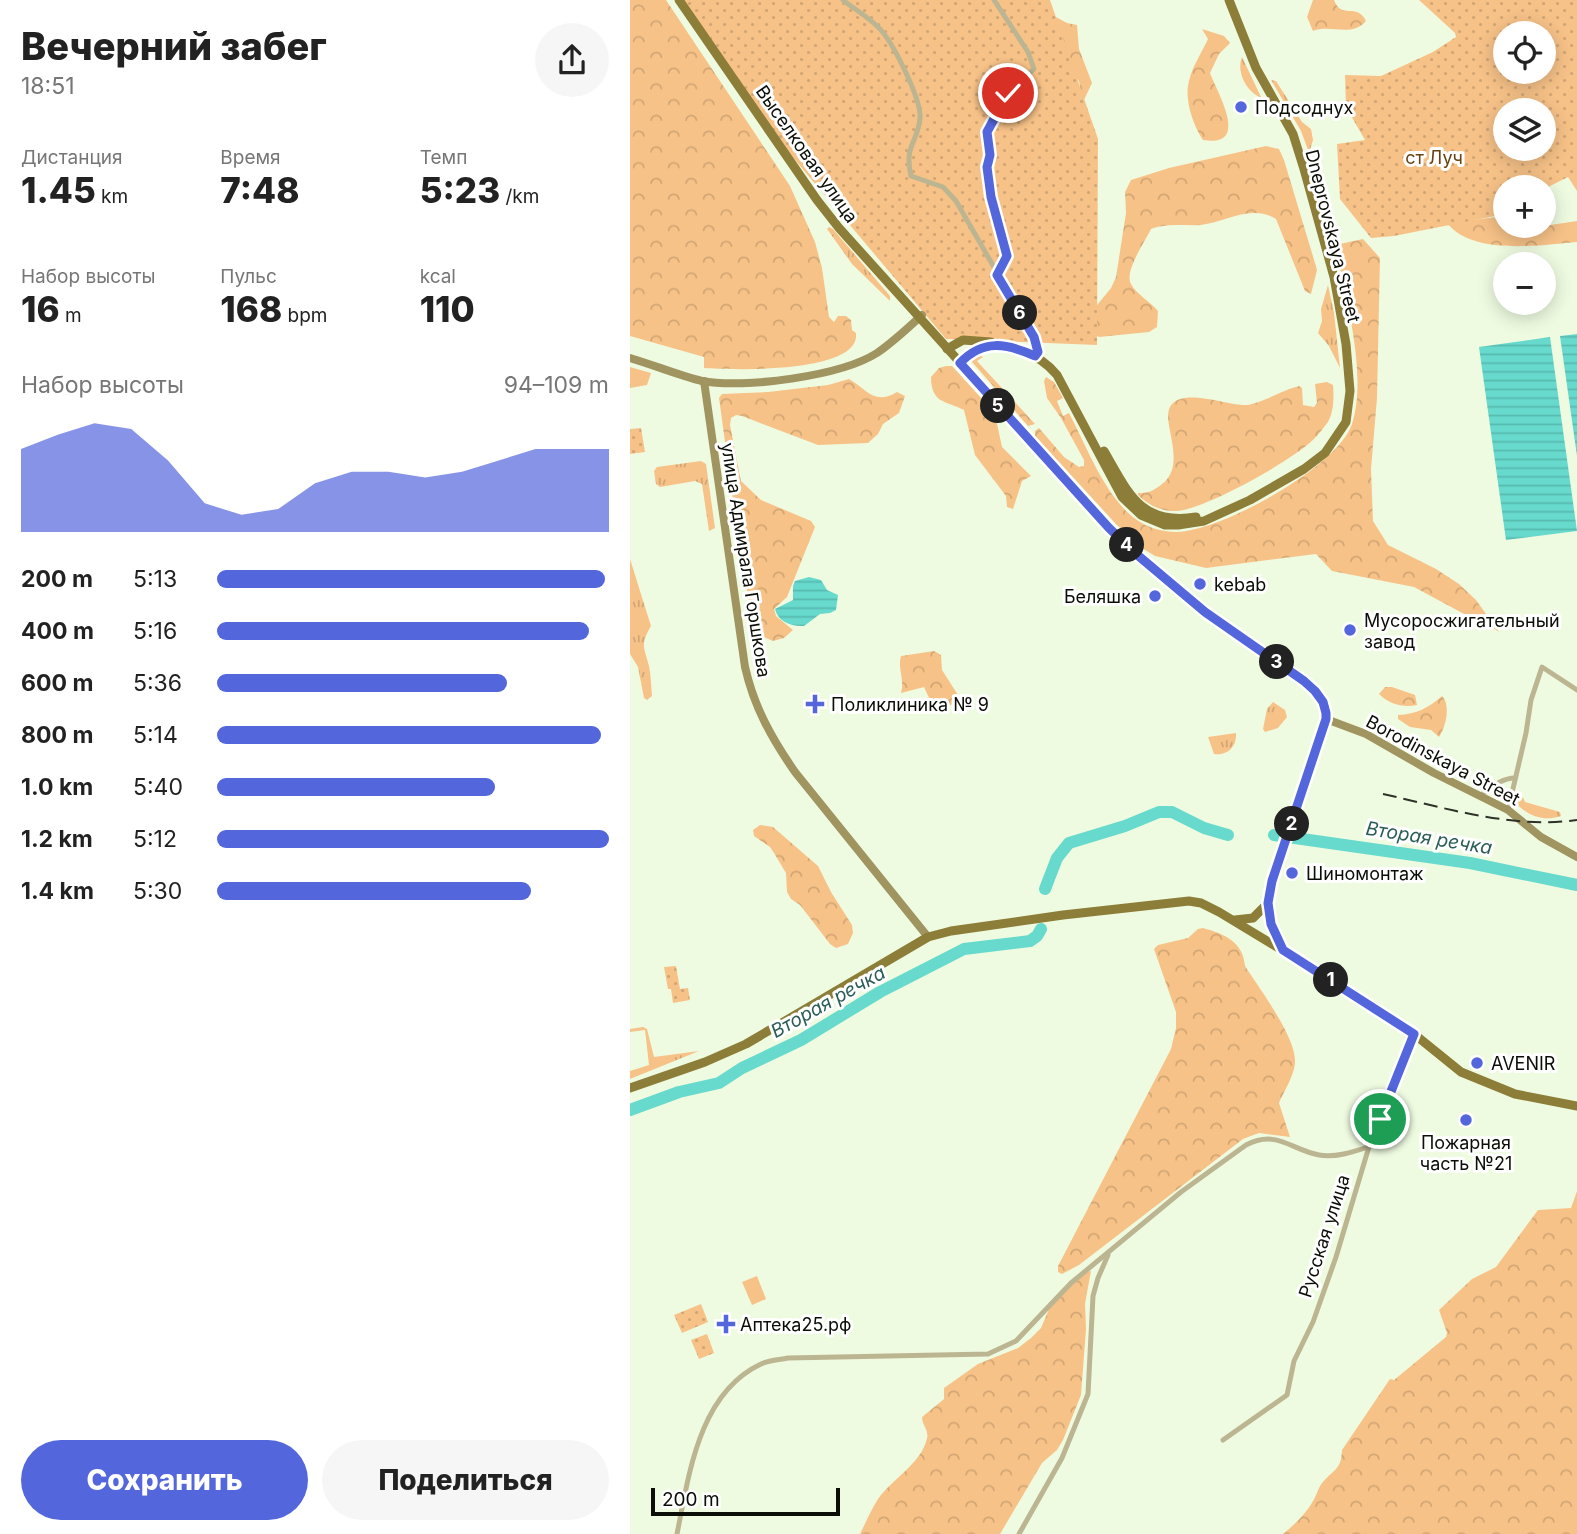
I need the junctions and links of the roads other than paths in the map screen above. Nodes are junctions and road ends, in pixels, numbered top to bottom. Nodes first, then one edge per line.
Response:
1 (679, 0) edge
2 (685, 0) edge
3 (844, 0) edge
4 (994, 0) edge
5 (1227, 0) edge
6 (997, 275) junction
7 (920, 316) junction
8 (949, 348) junction
9 (1037, 354) junction
10 (630, 358) edge
11 (961, 362) junction
12 (704, 381) junction
13 (1577, 691) edge
14 (1328, 720) junction
15 (1514, 778) junction
16 (1480, 796) junction
17 (1508, 810) junction
18 (1577, 857) edge
19 (1268, 903) junction
20 (1232, 920) junction
21 (928, 937) junction
22 (1283, 950) junction
23 (1414, 1034) junction
24 (630, 1088) edge
25 (1577, 1106) edge
26 (1368, 1147) junction
27 (1110, 1252) junction
28 (1223, 1440) dead end
29 (677, 1534) edge
30 (1019, 1534) edge

1 - 7 main road, Выселковая улица
2 - 7 main road, Выселковая улица
3 - 6 street
4 - 6 street
5 - 9 main road, Dneprovskaya Street
6 - 9 street
7 - 8 main road
7 - 12 main road
8 - 9 main road
8 - 11 main road
9 - 11 main road
10 - 12 main road
11 - 14 main road
12 - 21 main road, улица Адмирала Горшкова
13 - 15 street
14 - 16 main road, Borodinskaya Street
14 - 19 main road
15 - 16 street
15 - 17 street
16 - 17 main road, Borodinskaya Street
17 - 18 main road, Borodinskaya Street
19 - 20 main road
19 - 22 main road
20 - 21 main road
20 - 22 main road
21 - 24 main road
22 - 23 main road
23 - 25 main road
23 - 26 street, Русская улица
26 - 27 street
26 - 28 street, Русская улица
27 - 29 street
27 - 30 street

